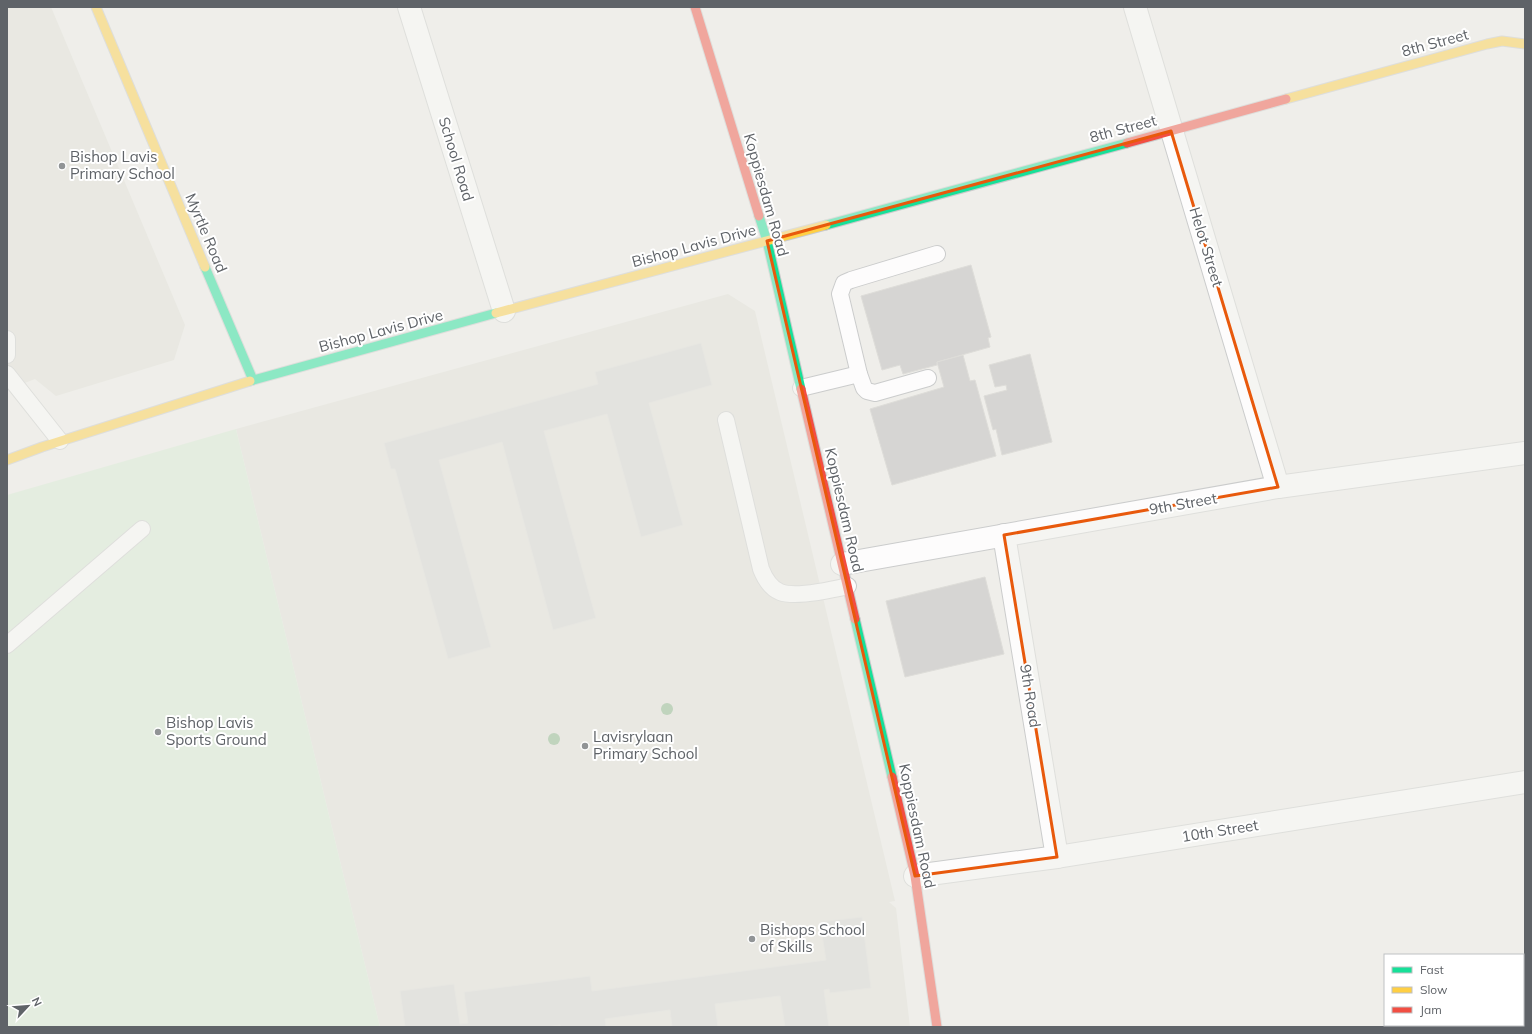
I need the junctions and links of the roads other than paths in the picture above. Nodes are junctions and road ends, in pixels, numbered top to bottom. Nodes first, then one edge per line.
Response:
1 (96, 7) edge
2 (409, 7) edge
3 (695, 7) edge
4 (1135, 7) edge
5 (1525, 44) edge
6 (1171, 131) junction
7 (767, 241) junction
8 (937, 254) dead end
9 (504, 311) junction
10 (7, 339) edge
11 (7, 355) edge
12 (7, 374) edge
13 (859, 374) junction
14 (928, 378) dead end
15 (253, 380) junction
16 (801, 388) junction
17 (726, 420) dead end
18 (60, 441) junction
19 (1525, 453) edge
20 (7, 460) edge
21 (1278, 488) junction
22 (142, 529) dead end
23 (1004, 535) junction
24 (842, 564) junction
25 (848, 586) junction
26 (7, 645) edge
27 (1525, 782) edge
28 (1057, 857) junction
29 (915, 876) junction
30 (937, 1027) edge

1 - 15 street, Myrtle Road
2 - 9 street, School Road
3 - 7 street, Koppiesdam Road
4 - 6 street, Helot Street
5 - 6 street, 8th Street
6 - 7 street, 8th Street
6 - 21 street, Helot Street
7 - 9 street, Bishop Lavis Drive
7 - 16 street, Koppiesdam Road
8 - 13 lane
9 - 15 street, Bishop Lavis Drive
10 - 11 lane
12 - 18 lane
13 - 14 lane
13 - 16 lane
15 - 18 street, Bishop Lavis Drive
16 - 24 street, Koppiesdam Road
17 - 25 lane
18 - 20 street, Bishop Lavis Drive
19 - 21 street, 9th Street
21 - 23 street, 9th Street
22 - 26 lane
23 - 24 street, 9th Street
23 - 28 street, 9th Road
24 - 25 street, Koppiesdam Road
25 - 29 street, Koppiesdam Road
27 - 28 street, 10th Street
28 - 29 street, 10th Street
29 - 30 street, Koppiesdam Road

